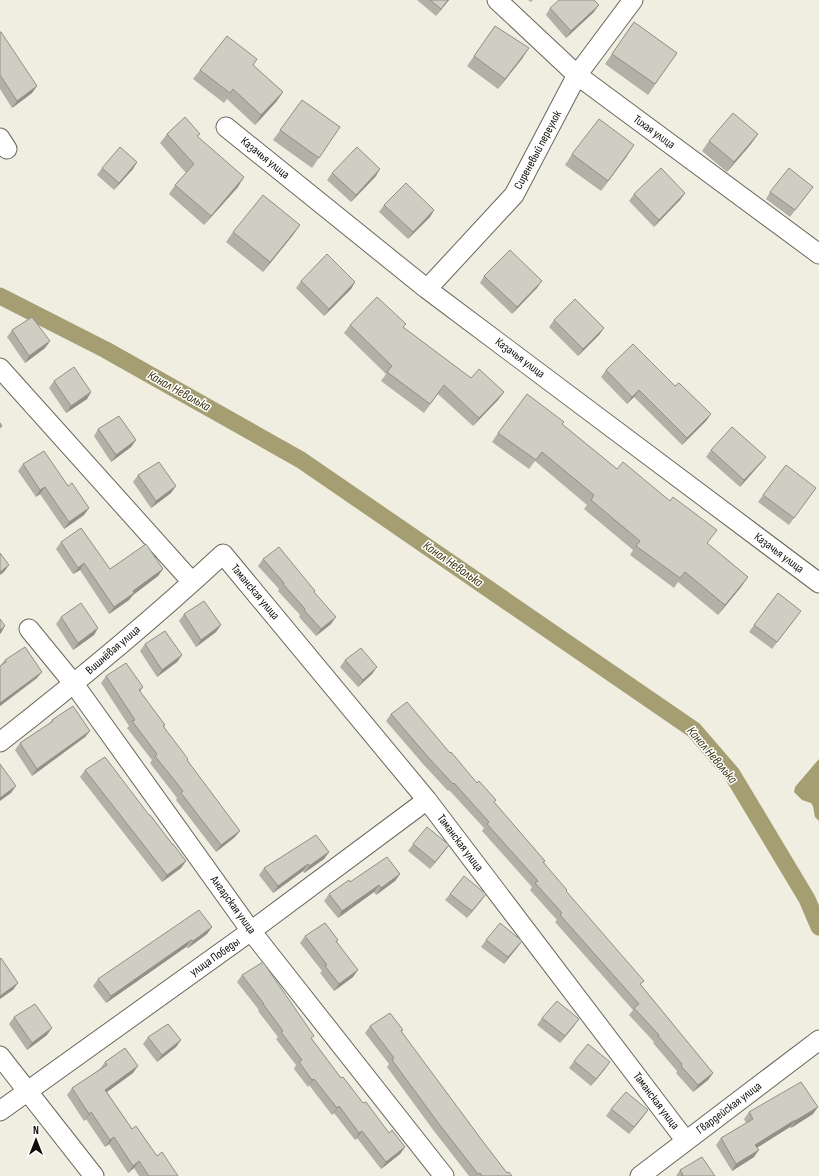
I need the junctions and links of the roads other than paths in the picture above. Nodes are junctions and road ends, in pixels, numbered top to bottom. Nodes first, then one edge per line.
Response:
1 (497, 0) edge
2 (633, 0) edge
3 (577, 75) junction
4 (226, 127) dead end
5 (819, 254) edge
6 (427, 289) junction
7 (0, 368) edge
8 (223, 554) joint
9 (192, 582) junction
10 (819, 583) edge
11 (29, 629) dead end
12 (74, 684) junction
13 (0, 742) edge
14 (427, 800) junction
15 (251, 931) junction
16 (819, 1040) edge
17 (0, 1056) edge
18 (27, 1091) junction
19 (0, 1111) edge
20 (686, 1141) junction
21 (94, 1176) edge
22 (444, 1176) edge
23 (640, 1176) edge

1 - 3 street, Тихая улица
2 - 3 street, Сиреневый переулок
3 - 5 street, Тихая улица
3 - 6 street, Сиреневый переулок
4 - 6 street, Казачья улица
6 - 10 street, Казачья улица
7 - 9 street
8 - 9 street, Вишнёвая улица
8 - 14 street, Таманская улица
9 - 12 street, Вишнёвая улица
11 - 12 street, Ангарская улица
12 - 13 street, Вишнёвая улица
12 - 15 street, Ангарская улица
14 - 15 street, улица Победы
14 - 20 street, Таманская улица
15 - 18 street, улица Победы
15 - 22 street, Ангарская улица
16 - 20 street, Гвардейская улица
17 - 18 street
18 - 19 street, улица Победы
18 - 21 street
20 - 23 street, Гвардейская улица

